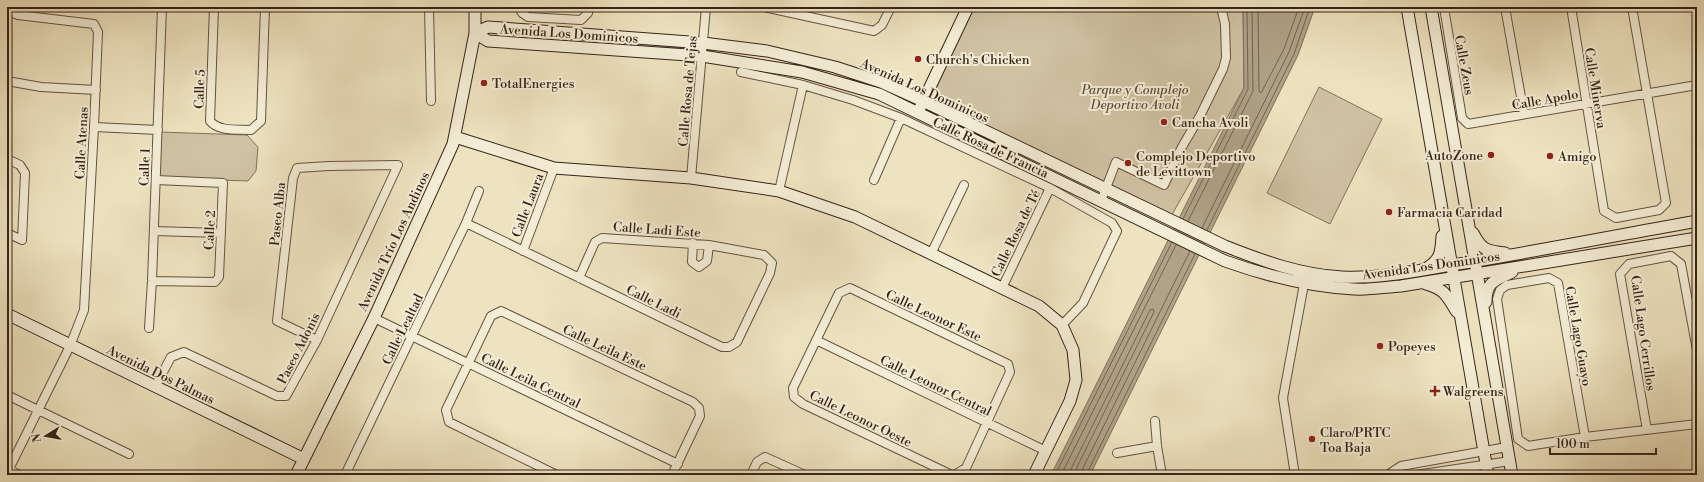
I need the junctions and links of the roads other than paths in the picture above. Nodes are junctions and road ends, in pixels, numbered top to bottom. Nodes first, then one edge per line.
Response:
1 (162, 7) edge
2 (214, 7) edge
3 (265, 7) edge
4 (429, 7) edge
5 (475, 7) edge
6 (519, 7) edge
7 (706, 7) edge
8 (764, 7) edge
9 (891, 7) edge
10 (968, 7) edge
11 (1221, 7) edge
12 (1407, 7) edge
13 (1431, 7) edge
14 (1444, 7) edge
15 (1505, 7) edge
16 (1571, 7) edge
17 (1632, 7) edge
18 (588, 10) edge
19 (7, 11) edge
20 (18, 11) edge
21 (475, 33) junction
22 (703, 43) junction
23 (702, 56) junction
24 (740, 72) dead end
25 (7, 81) edge
26 (803, 84) junction
27 (1697, 85) edge
28 (96, 90) junction
29 (1648, 94) junction
30 (431, 101) dead end
31 (923, 101) junction
32 (1586, 104) junction
33 (918, 112) junction
34 (1524, 114) junction
35 (901, 118) junction
36 (1468, 124) joint
37 (94, 127) junction
38 (158, 130) junction
39 (455, 137) junction
40 (7, 159) edge
41 (398, 166) joint
42 (554, 168) junction
43 (691, 178) junction
44 (156, 180) junction
45 (874, 180) dead end
46 (964, 185) dead end
47 (1050, 188) junction
48 (1105, 189) junction
49 (779, 191) junction
50 (479, 192) dead end
51 (1100, 202) junction
52 (1444, 221) junction
53 (1697, 221) edge
54 (466, 223) junction
55 (1469, 224) junction
56 (154, 231) junction
57 (7, 233) edge
58 (221, 233) junction
59 (1697, 238) edge
60 (693, 243) junction
61 (708, 245) junction
62 (523, 251) junction
63 (756, 254) joint
64 (931, 254) junction
65 (1515, 254) junction
66 (1475, 261) junction
67 (1452, 265) junction
68 (1524, 266) junction
69 (1425, 269) junction
70 (1478, 274) junction
71 (579, 278) junction
72 (1453, 278) junction
73 (152, 281) junction
74 (1421, 283) junction
75 (1304, 284) junction
76 (1002, 288) junction
77 (7, 314) edge
78 (1460, 317) junction
79 (374, 318) junction
80 (1486, 321) junction
81 (1062, 325) junction
82 (149, 328) dead end
83 (412, 336) junction
84 (316, 340) junction
85 (816, 340) junction
86 (70, 346) junction
87 (1697, 350) edge
88 (468, 363) junction
89 (155, 387) junction
90 (7, 395) edge
91 (39, 411) junction
92 (1155, 421) dead end
93 (988, 423) junction
94 (1697, 424) edge
95 (1647, 430) junction
96 (1584, 437) junction
97 (1157, 446) junction
98 (1507, 447) junction
99 (1046, 451) junction
100 (1484, 451) junction
101 (1116, 453) dead end
102 (129, 454) dead end
103 (304, 459) junction
104 (1510, 461) junction
105 (678, 464) junction
106 (8, 470) edge
107 (1487, 470) edge
108 (20, 475) edge
109 (296, 475) edge
110 (345, 475) edge
111 (556, 475) edge
112 (672, 475) edge
113 (751, 475) edge
114 (805, 475) edge
115 (953, 475) edge
116 (1034, 475) edge
117 (1162, 475) edge
118 (1295, 475) edge
119 (1389, 475) edge
120 (1416, 475) edge
121 (1512, 475) edge

1 - 38 street, Calle 1
2 - 3 street, Calle 5
4 - 30 street
5 - 21 street, Avenida Trío Los Andinos
6 - 18 street
7 - 22 street, Calle Rosa de Tejas
8 - 9 street
10 - 31 street
11 - 48 street
12 - 52 street
13 - 55 street
14 - 36 street, Calle Zeus
15 - 34 street
16 - 32 street, Calle Minerva
17 - 29 street
19 - 20 street
20 - 28 street, Calle Atenas
21 - 22 street, Avenida Los Dominicos
21 - 23 street, Avenida Los Dominicos
21 - 39 street, Avenida Trío Los Andinos
22 - 23 street, Calle Rosa de Tejas
22 - 31 street, Avenida Los Dominicos
23 - 33 street, Avenida Los Dominicos
23 - 43 street, Calle Rosa de Tejas
24 - 26 street, Calle Rosa de Francia
25 - 28 street
26 - 35 street, Calle Rosa de Francia
26 - 49 street
27 - 29 street, Calle Apolo
28 - 37 street, Calle Atenas
29 - 32 street, Calle Apolo
29 - 32 street, Calle Minerva
31 - 33 street
31 - 48 street, Avenida Los Dominicos
32 - 34 street, Calle Apolo
33 - 51 street, Avenida Los Dominicos
34 - 36 street, Calle Apolo
35 - 45 street
35 - 47 street, Calle Rosa de Francia
37 - 38 street
37 - 86 street, Calle Atenas
38 - 44 street, Calle 1
39 - 42 street
39 - 79 street, Avenida Trío Los Andinos
40 - 57 street
41 - 84 street, Paseo Adonis
41 - 84 street, Paseo Alba
42 - 43 street
42 - 62 street, Calle Laura
43 - 49 street
44 - 56 street, Calle 1
44 - 58 street, Calle 2
46 - 64 street
47 - 76 street, Calle Rosa de Té
47 - 81 street, Calle Rosa de Francia
48 - 51 street
48 - 69 street, Avenida Los Dominicos
49 - 64 street
50 - 54 street, Calle Lealtad
51 - 75 street, Avenida Los Dominicos
52 - 67 street
52 - 69 street
53 - 65 street, Avenida Los Dominicos
54 - 62 street, Calle Ladi
54 - 83 street, Calle Lealtad
55 - 65 street
55 - 66 street
56 - 58 street
56 - 73 street, Calle 1
58 - 73 street, Calle 2
59 - 68 street, Avenida Los Dominicos
60 - 61 street, Calle Ladi Este
60 - 61 street
60 - 71 street, Calle Ladi Este
61 - 63 street, Calle Ladi Este
62 - 71 street, Calle Ladi
63 - 71 street, Calle Ladi
64 - 76 street
65 - 66 street, Avenida Los Dominicos
66 - 67 street, Avenida Los Dominicos
66 - 70 street
67 - 69 street, Avenida Los Dominicos
67 - 72 street
68 - 70 street, Avenida Los Dominicos
68 - 80 street
70 - 72 street, Avenida Los Dominicos
70 - 80 street
72 - 74 street, Avenida Los Dominicos
72 - 78 street
73 - 82 street, Calle 1
74 - 75 street, Avenida Los Dominicos
74 - 78 street
75 - 118 street
76 - 81 street
77 - 86 street, Avenida Dos Palmas
78 - 100 street
79 - 83 street, Calle Leila Central
79 - 103 street, Avenida Trío Los Andinos
80 - 98 street
81 - 99 street
83 - 88 street, Calle Leila Central
83 - 110 street, Calle Lealtad
84 - 89 street, Paseo Adonis
85 - 93 street, Calle Leonor Central
85 - 93 street, Calle Leonor Este
85 - 115 street, Calle Leonor Oeste
86 - 89 street, Avenida Dos Palmas
86 - 91 street, Calle Atenas
87 - 95 street, Calle Lago Cerrillos
88 - 105 street, Calle Leila Central
88 - 105 street, Calle Leila Este
88 - 111 street
89 - 103 street, Avenida Dos Palmas
90 - 91 street
91 - 102 street
91 - 106 street, Calle Atenas
92 - 97 street
93 - 99 street, Calle Leonor Central
93 - 115 street, Calle Leonor Oeste
94 - 95 street
95 - 96 street
96 - 96 street, Calle Lago Guayo
97 - 101 street
97 - 117 street
98 - 100 street
98 - 104 street
99 - 116 street
100 - 107 street
100 - 119 street
103 - 109 street, Avenida Trío Los Andinos
104 - 107 street
104 - 121 street
105 - 112 street
106 - 108 street
107 - 120 street
113 - 114 street

